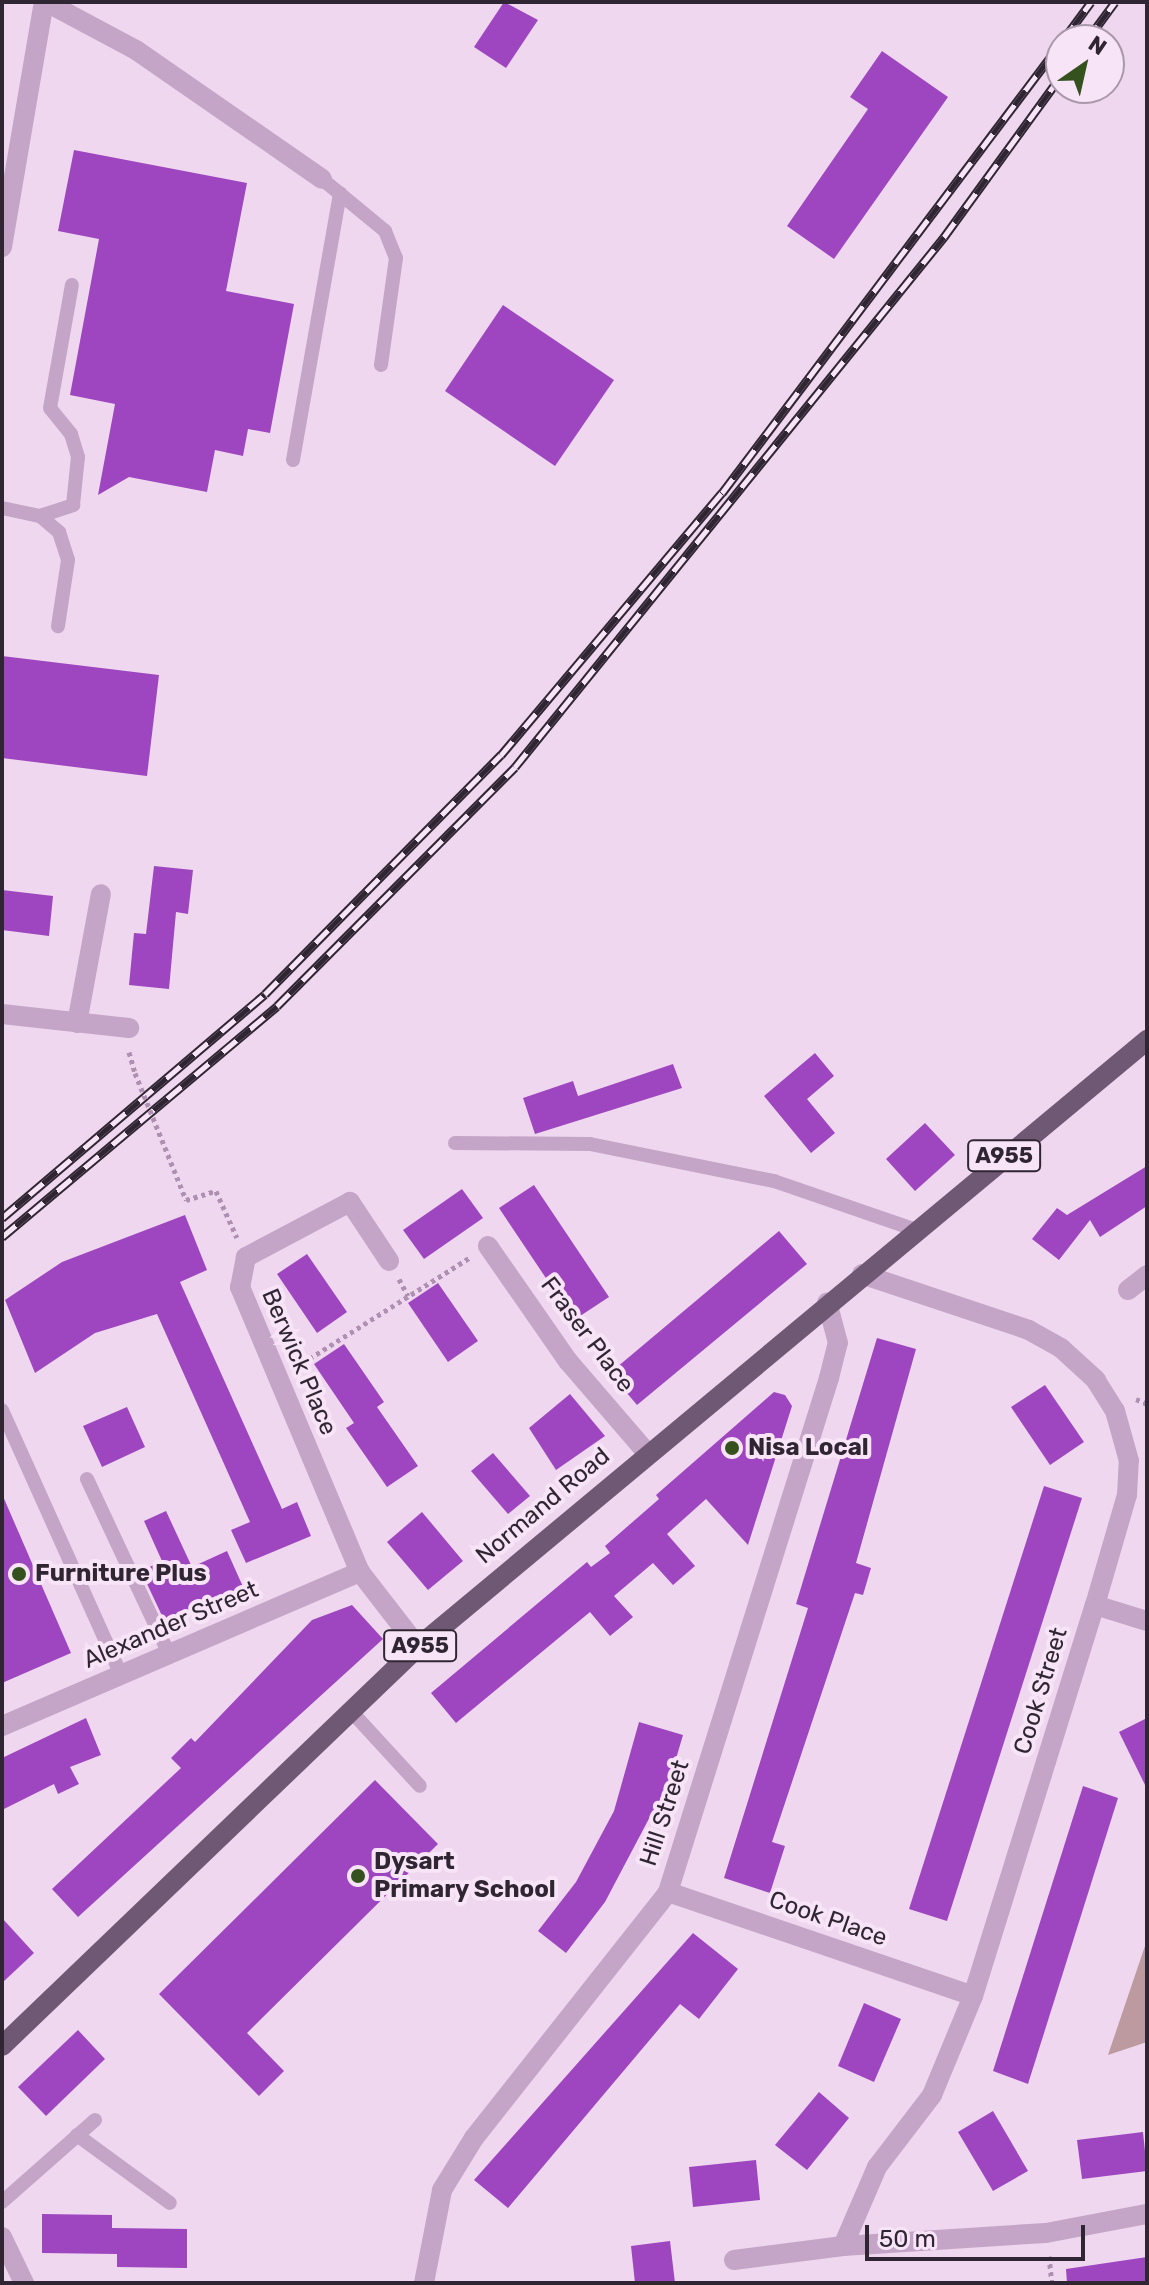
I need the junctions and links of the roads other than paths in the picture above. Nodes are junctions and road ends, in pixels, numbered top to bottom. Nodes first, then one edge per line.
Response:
1 (45, 2) edge
2 (322, 179) joint
3 (7, 192) edge
4 (340, 193) junction
5 (2, 247) edge
6 (72, 285) dead end
7 (381, 365) dead end
8 (293, 460) dead end
9 (2, 508) edge
10 (40, 516) junction
11 (58, 626) dead end
12 (101, 894) dead end
13 (2, 1014) edge
14 (77, 1023) junction
15 (128, 1036) road end
16 (1147, 1040) edge
17 (455, 1143) dead end
18 (916, 1230) junction
19 (488, 1246) road end
20 (389, 1261) dead end
21 (862, 1274) junction
22 (1147, 1275) edge
23 (1128, 1290) dead end
24 (827, 1302) junction
25 (2, 1410) edge
26 (647, 1453) junction
27 (87, 1479) dead end
28 (360, 1572) junction
29 (1095, 1605) junction
30 (1147, 1621) edge
31 (418, 1647) junction
32 (169, 1654) junction
33 (121, 1675) junction
34 (350, 1710) junction
35 (2, 1726) edge
36 (420, 1786) dead end
37 (668, 1892) junction
38 (973, 1996) junction
39 (2, 2046) edge
40 (95, 2120) dead end
41 (77, 2135) junction
42 (2, 2202) edge
43 (170, 2203) dead end
44 (1147, 2214) edge
45 (2, 2237) edge
46 (843, 2246) junction
47 (734, 2260) dead end
48 (24, 2283) edge
49 (424, 2283) edge

1 - 2 street
1 - 3 street
2 - 4 lane
3 - 5 street
4 - 7 lane
4 - 8 lane
6 - 10 lane
9 - 10 lane
10 - 11 lane
12 - 14 street
13 - 14 street
14 - 15 street
16 - 18 main road, Normand Road / A955
17 - 18 lane
18 - 21 main road, Normand Road / A955
19 - 26 street, Fraser Place
20 - 28 street, Berwick Place
21 - 24 main road, Normand Road / A955
21 - 29 street, Cook Street
22 - 23 street
24 - 26 main road, Normand Road / A955
24 - 37 street, Hill Street
25 - 33 lane
26 - 31 main road, Normand Road / A955
27 - 32 lane
28 - 31 street, Berwick Place
28 - 32 street, Alexander Street
29 - 30 street
29 - 38 street, Cook Street
31 - 34 main road, Normand Road / A955
32 - 33 street, Alexander Street
33 - 35 street, Alexander Street
34 - 36 lane
34 - 39 main road, Normand Road / A955
37 - 38 street, Cook Place
37 - 49 street, Hill Street
38 - 46 street, Cook Street
40 - 41 lane
41 - 42 lane
41 - 43 lane
44 - 46 street
45 - 48 street
46 - 47 street

